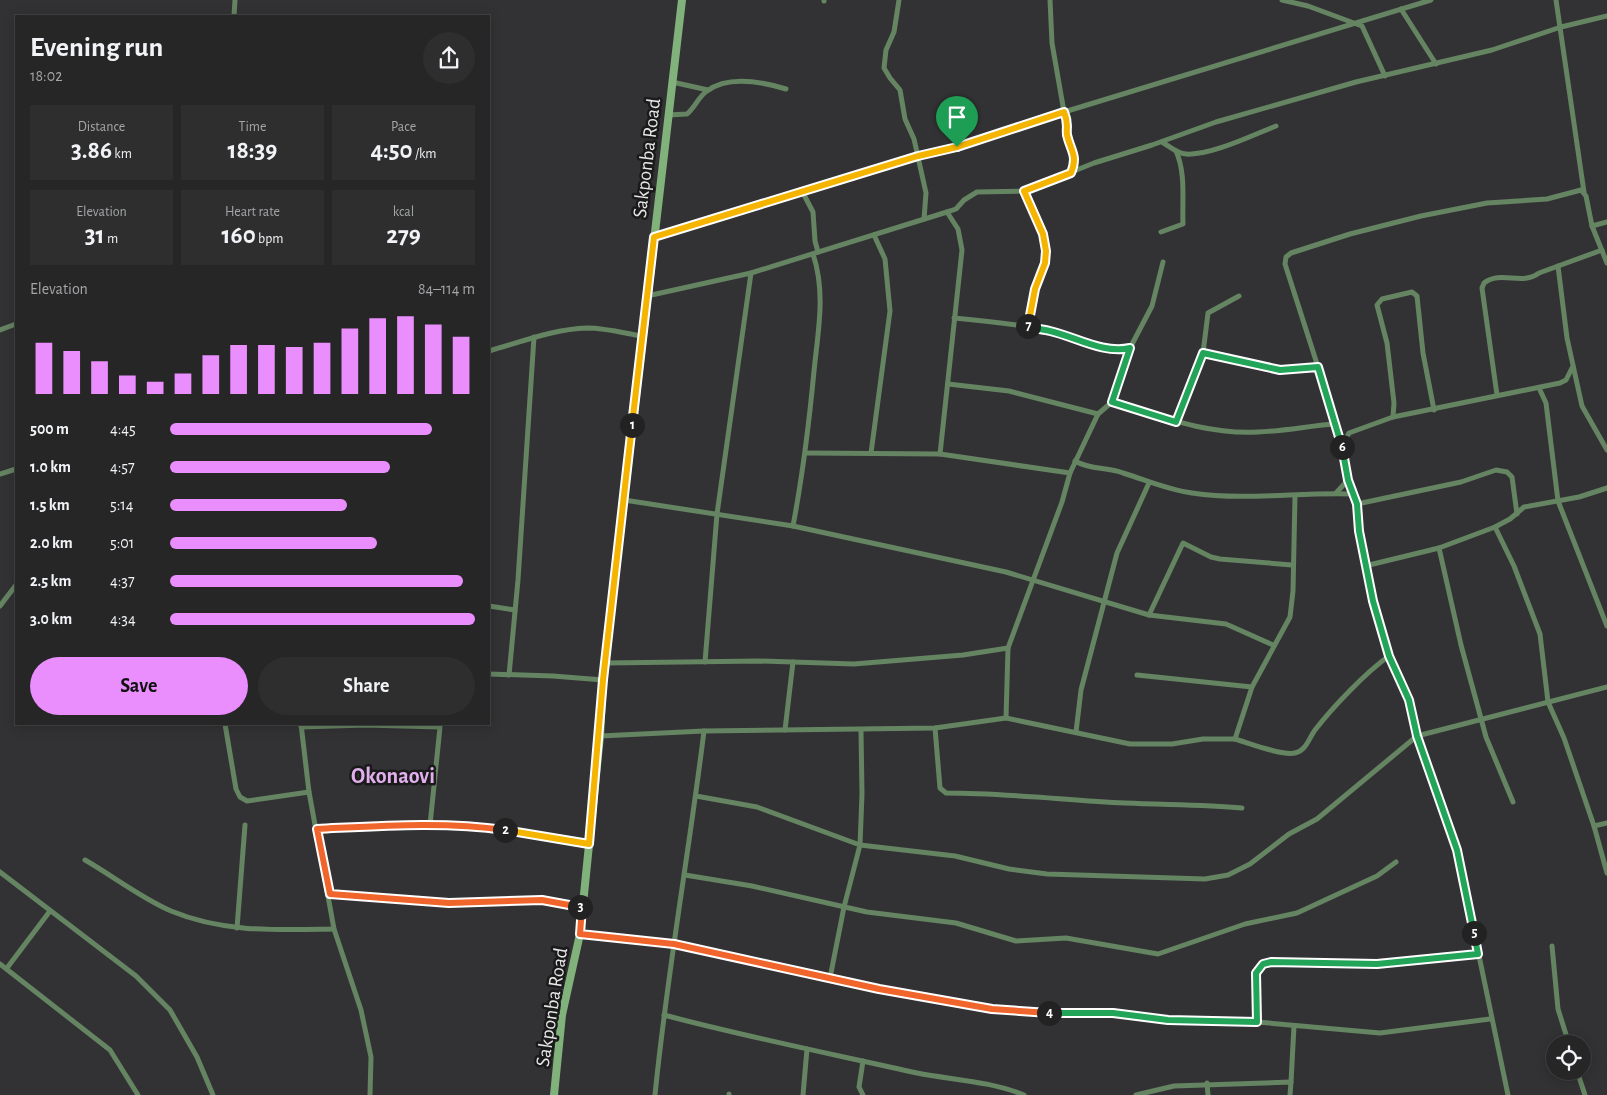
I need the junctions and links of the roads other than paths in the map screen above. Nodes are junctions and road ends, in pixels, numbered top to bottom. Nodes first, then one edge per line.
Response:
1 (235, 0) edge
2 (682, 0) edge
3 (899, 0) edge
4 (1050, 0) edge
5 (1282, 0) edge
6 (1431, 0) edge
7 (1556, 0) edge
8 (1401, 9) junction
9 (234, 15) edge
10 (1607, 16) edge
11 (1357, 22) junction
12 (1561, 27) junction
13 (1436, 64) junction
14 (1385, 76) junction
15 (672, 82) junction
16 (786, 89) dead end
17 (708, 90) junction
18 (1064, 112) junction
19 (668, 116) junction
20 (1276, 126) dead end
21 (1162, 142) junction
22 (1176, 150) junction
23 (918, 156) junction
24 (1071, 173) junction
25 (1024, 191) junction
26 (1584, 192) junction
27 (803, 193) junction
28 (947, 212) junction
29 (924, 220) junction
30 (1607, 222) edge
31 (1592, 226) junction
32 (1161, 232) dead end
33 (874, 235) junction
34 (654, 237) junction
35 (1602, 250) junction
36 (816, 253) junction
37 (1163, 262) dead end
38 (1607, 263) edge
39 (1558, 266) junction
40 (751, 273) junction
41 (647, 296) junction
42 (1239, 296) dead end
43 (954, 318) junction
44 (15, 324) edge
45 (1028, 327) junction
46 (0, 330) edge
47 (641, 336) junction
48 (534, 337) junction
49 (1130, 348) junction
50 (490, 351) edge
51 (1203, 353) junction
52 (1318, 367) junction
53 (1572, 368) junction
54 (948, 384) junction
55 (1539, 388) junction
56 (1497, 395) junction
57 (1112, 402) junction
58 (1434, 410) junction
59 (1098, 414) junction
60 (1393, 417) junction
61 (1176, 422) junction
62 (1334, 424) junction
63 (1342, 447) junction
64 (1607, 450) edge
65 (806, 453) junction
66 (871, 453) junction
67 (940, 454) junction
68 (1075, 461) junction
69 (15, 469) edge
70 (1070, 473) junction
71 (0, 474) edge
72 (1348, 480) junction
73 (1149, 483) junction
74 (1607, 488) edge
75 (1336, 494) junction
76 (1352, 494) junction
77 (1295, 496) junction
78 (624, 500) junction
79 (1558, 501) junction
80 (1357, 504) junction
81 (717, 514) junction
82 (1517, 514) junction
83 (793, 526) junction
84 (1495, 527) junction
85 (1439, 548) junction
86 (1292, 565) junction
87 (1365, 566) junction
88 (1034, 580) junction
89 (15, 586) edge
90 (1104, 602) junction
91 (0, 606) edge
92 (490, 606) edge
93 (515, 610) junction
94 (1149, 614) junction
95 (1607, 626) edge
96 (1273, 645) junction
97 (1008, 648) junction
98 (1389, 656) junction
99 (704, 662) junction
100 (793, 662) junction
101 (606, 663) junction
102 (490, 674) edge
103 (509, 675) junction
104 (1137, 675) dead end
105 (603, 680) junction
106 (1252, 687) junction
107 (1607, 687) edge
108 (1548, 702) junction
109 (1006, 718) junction
110 (1482, 720) junction
111 (225, 725) edge
112 (301, 725) edge
113 (440, 726) edge
114 (935, 728) junction
115 (785, 730) junction
116 (861, 730) junction
117 (704, 731) junction
118 (1076, 732) junction
119 (600, 736) junction
120 (1417, 736) junction
121 (1235, 739) junction
122 (309, 792) junction
123 (696, 796) junction
124 (1513, 802) dead end
125 (1242, 808) dead end
126 (1607, 824) edge
127 (245, 825) dead end
128 (430, 825) junction
129 (1594, 826) junction
130 (317, 829) junction
131 (589, 844) junction
132 (860, 845) junction
133 (85, 860) dead end
134 (1396, 862) dead end
135 (0, 872) edge
136 (685, 874) junction
137 (1607, 874) edge
138 (330, 894) junction
139 (582, 907) junction
140 (844, 907) junction
141 (50, 910) junction
142 (237, 928) junction
143 (334, 929) junction
144 (580, 934) junction
145 (674, 944) junction
146 (1552, 946) dead end
147 (1478, 954) junction
148 (0, 964) edge
149 (7, 968) junction
150 (830, 978) junction
151 (664, 1015) junction
152 (1490, 1019) junction
153 (1257, 1022) junction
154 (1294, 1026) junction
155 (1566, 1035) edge
156 (806, 1049) junction
157 (863, 1061) junction
158 (1580, 1080) edge
159 (1291, 1082) junction
160 (1207, 1083) junction
161 (138, 1095) edge
162 (213, 1095) edge
163 (370, 1095) edge
164 (554, 1095) edge
165 (655, 1095) edge
166 (803, 1095) edge
167 (863, 1095) edge
168 (1024, 1095) edge
169 (1138, 1095) edge
170 (1208, 1095) edge
171 (1290, 1095) edge
172 (1508, 1095) edge
173 (1585, 1095) edge

1 - 9 street
2 - 15 main road, Sakponba Road
3 - 23 street
4 - 18 street
5 - 11 street
6 - 8 street
7 - 12 street
8 - 11 street
8 - 13 street
10 - 12 street
11 - 14 street
11 - 18 street
12 - 13 street
12 - 26 street
13 - 14 street
14 - 21 street
15 - 17 street
15 - 19 main road, Sakponba Road
16 - 17 street
17 - 19 street
18 - 23 street
18 - 24 street
19 - 34 main road, Sakponba Road
20 - 22 street
21 - 22 street
21 - 24 street
22 - 32 street
23 - 27 street
23 - 29 street
24 - 25 street
25 - 28 street
25 - 45 street
26 - 31 street
26 - 52 street
27 - 34 street
27 - 36 street
28 - 29 street
28 - 43 street
29 - 33 street
30 - 31 street
31 - 35 street
33 - 36 street
33 - 66 street
34 - 41 main road, Sakponba Road
35 - 38 street
35 - 39 street
36 - 40 street
36 - 65 street
37 - 49 street
39 - 53 street
39 - 56 street
40 - 41 street
40 - 81 street
41 - 47 main road, Sakponba Road
42 - 51 street
43 - 45 street
43 - 54 street
44 - 46 street
45 - 49 street
47 - 48 street
47 - 78 main road, Sakponba Road
48 - 50 street
48 - 93 street
49 - 57 street
51 - 52 street
51 - 61 street
52 - 62 street
53 - 55 street
53 - 64 street
54 - 59 street
54 - 67 street
55 - 56 street
55 - 79 street
56 - 58 street
57 - 59 street
57 - 61 street
58 - 60 street
58 - 60 street
59 - 68 street
60 - 63 street
61 - 62 street
62 - 63 street
63 - 72 street
65 - 66 street
65 - 83 street
66 - 67 street
67 - 70 street
68 - 70 street
68 - 73 street
69 - 71 street
70 - 88 street
72 - 75 street
72 - 76 street
73 - 77 street
73 - 90 street
74 - 79 street
75 - 76 street
75 - 77 street
76 - 80 street
77 - 86 street
78 - 81 street
78 - 101 main road, Sakponba Road
79 - 82 street
79 - 95 street
80 - 82 street
80 - 87 street
81 - 83 street
81 - 99 street
82 - 84 street
83 - 88 street
84 - 85 street
84 - 108 street
85 - 87 street
85 - 110 street
86 - 94 street
86 - 96 street
87 - 98 street
88 - 90 street
88 - 97 street
89 - 91 street
90 - 94 street
90 - 118 street
92 - 93 street
93 - 103 street
94 - 96 street
96 - 106 street
97 - 100 street
97 - 109 street
98 - 120 street
98 - 121 street
99 - 100 street
99 - 101 street
100 - 115 street
101 - 105 main road, Sakponba Road
102 - 103 street
103 - 105 street
104 - 106 street
105 - 119 main road, Sakponba Road
106 - 121 street
107 - 108 street
108 - 110 street
108 - 129 street
109 - 114 street
109 - 118 street
110 - 120 street
110 - 124 street
111 - 122 street
112 - 113 street
112 - 122 street
113 - 128 street
114 - 116 street
114 - 125 street
115 - 116 street
115 - 117 street
116 - 132 street
117 - 119 street
117 - 123 street
118 - 121 street
119 - 131 main road, Sakponba Road
120 - 132 street
120 - 147 street
122 - 130 street
123 - 132 street
123 - 136 street
126 - 129 street
127 - 142 street
128 - 130 street
128 - 131 street
129 - 137 street
130 - 138 street
131 - 139 main road, Sakponba Road
132 - 140 street
133 - 142 street
134 - 140 street
135 - 141 street
136 - 140 street
136 - 145 street
138 - 139 street
138 - 143 street
139 - 144 main road, Sakponba Road
140 - 150 street
141 - 149 street
141 - 162 street
142 - 143 street
143 - 163 street
144 - 145 street
144 - 164 main road, Sakponba Road
145 - 150 street
145 - 151 street
146 - 155 street
147 - 152 street
147 - 153 street
148 - 149 street
149 - 161 street
150 - 153 street
151 - 156 street
151 - 165 street
152 - 154 street
152 - 172 street
153 - 154 street
154 - 159 street
156 - 157 street
156 - 166 street
157 - 167 street
157 - 168 street
158 - 173 street
159 - 160 street
159 - 171 street
160 - 169 street
160 - 170 street

